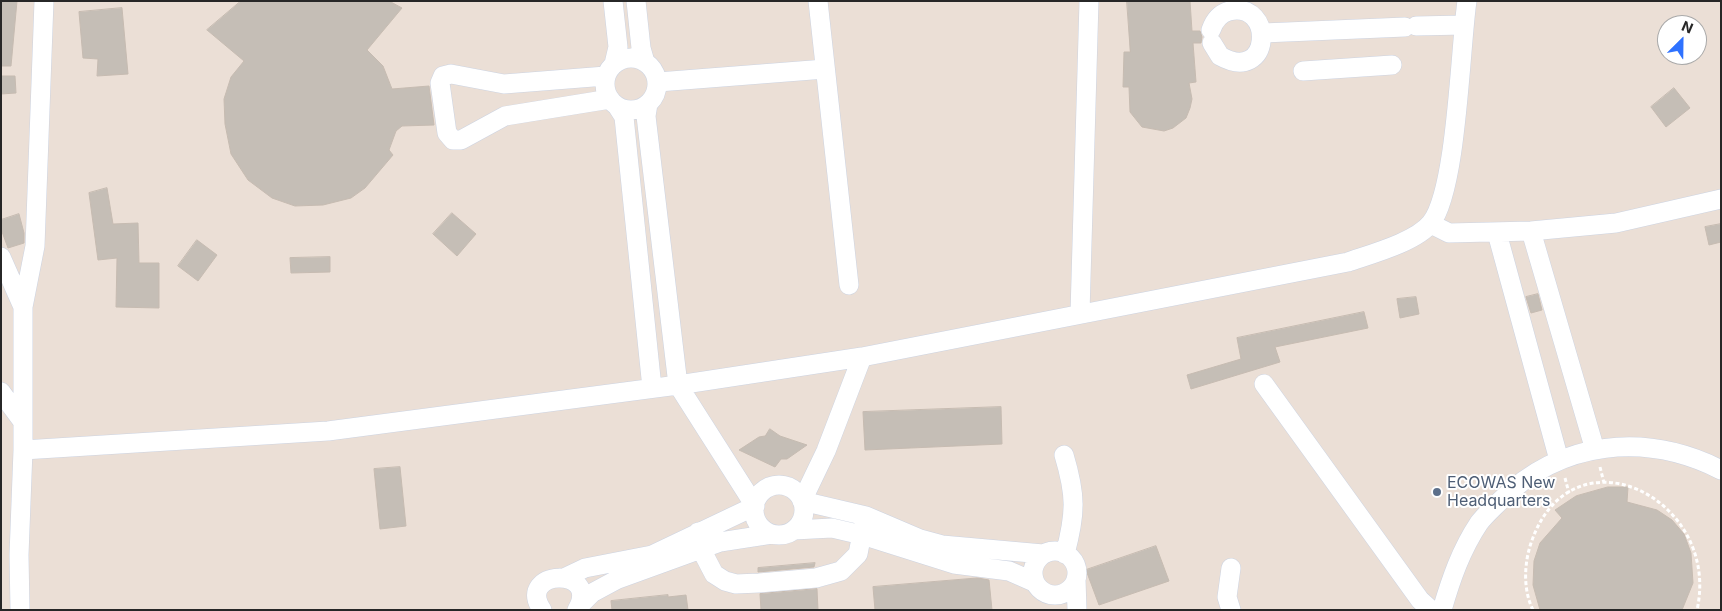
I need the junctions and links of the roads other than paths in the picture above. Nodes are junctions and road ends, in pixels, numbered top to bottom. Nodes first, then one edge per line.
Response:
1 (44, 1) edge
2 (613, 1) edge
3 (636, 1) edge
4 (818, 1) edge
5 (1089, 1) edge
6 (1467, 1) edge
7 (1464, 25) junction
8 (1262, 33) junction
9 (645, 62) junction
10 (1392, 65) dead end
11 (826, 69) junction
12 (610, 70) junction
13 (1302, 71) dead end
14 (658, 82) junction
15 (504, 84) junction
16 (614, 103) junction
17 (648, 104) junction
18 (506, 116) junction
19 (1721, 199) edge
20 (1430, 224) junction
21 (1531, 231) junction
22 (1497, 233) junction
23 (1, 257) edge
24 (848, 285) dead end
25 (23, 307) junction
26 (1080, 314) junction
27 (862, 357) junction
28 (1264, 384) dead end
29 (678, 385) junction
30 (652, 388) junction
31 (1, 392) edge
32 (23, 422) junction
33 (24, 450) junction
34 (1595, 450) junction
35 (1064, 455) dead end
36 (1560, 460) junction
37 (1721, 470) edge
38 (802, 501) junction
39 (755, 506) junction
40 (866, 516) junction
41 (794, 530) junction
42 (772, 534) junction
43 (862, 535) junction
44 (699, 541) junction
45 (1043, 554) junction
46 (1065, 554) junction
47 (1231, 568) dead end
48 (566, 577) junction
49 (1076, 579) junction
50 (1040, 588) junction
51 (578, 608) edge
52 (20, 610) edge
53 (542, 610) edge
54 (1059, 610) edge
55 (1077, 610) edge
56 (1231, 610) edge
57 (1430, 610) edge
58 (1442, 610) edge

1 - 25 street
2 - 12 street
3 - 9 street
4 - 11 street
5 - 26 street
6 - 7 street
7 - 8 street
7 - 20 street
8 - 8 street
9 - 12 street
9 - 14 street
10 - 13 street
11 - 14 street
11 - 24 street
12 - 15 street
12 - 16 street
14 - 17 street
15 - 18 street
15 - 18 street
16 - 17 street
16 - 18 street
16 - 30 street
17 - 29 street
19 - 21 street
20 - 22 street
20 - 26 street
21 - 22 street
21 - 34 street
22 - 36 street
23 - 25 street
25 - 32 street
26 - 27 street
27 - 29 street
27 - 38 street
28 - 57 street
29 - 30 street
29 - 39 street
30 - 33 street
31 - 32 street
32 - 33 street
33 - 52 street
34 - 36 street
34 - 37 street
35 - 46 street
36 - 58 street
38 - 39 street
38 - 40 street
38 - 41 street
39 - 42 street
39 - 44 street
40 - 43 street
40 - 45 street
41 - 42 street
41 - 43 street
42 - 44 street
43 - 44 street
43 - 50 street
44 - 48 street
44 - 51 street
45 - 46 street
45 - 50 street
46 - 49 street
47 - 56 street
48 - 51 street
48 - 53 street
49 - 50 street
49 - 55 street
50 - 54 street

